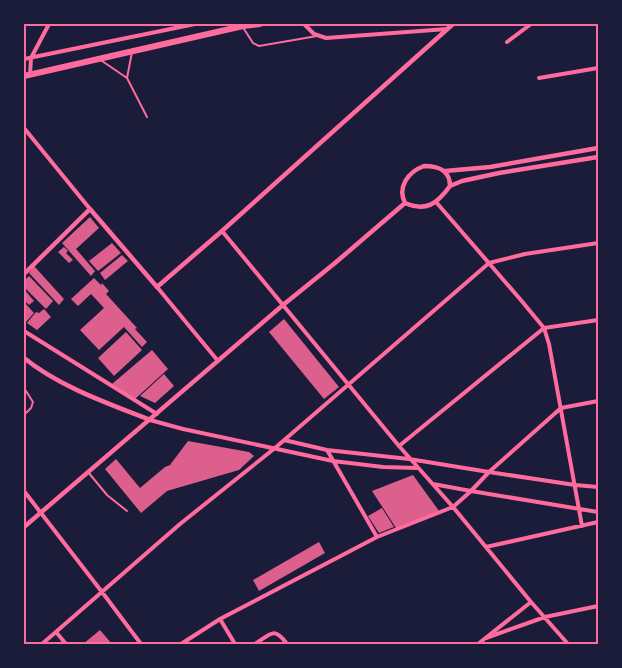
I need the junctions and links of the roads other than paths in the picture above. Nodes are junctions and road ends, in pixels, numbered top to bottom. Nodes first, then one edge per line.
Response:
1 (49, 24) edge
2 (195, 24) edge
3 (260, 24) edge
4 (304, 24) edge
5 (453, 24) edge
6 (531, 24) edge
7 (243, 26) junction
8 (447, 29) junction
9 (320, 36) junction
10 (507, 42) dead end
11 (132, 52) junction
12 (31, 58) junction
13 (24, 59) edge
14 (100, 60) junction
15 (598, 68) edge
16 (27, 76) edge
17 (127, 78) junction
18 (539, 78) dead end
19 (147, 117) dead end
20 (24, 128) edge
21 (598, 148) edge
22 (598, 157) edge
23 (445, 171) junction
24 (450, 186) junction
25 (436, 202) junction
26 (405, 203) junction
27 (90, 209) junction
28 (222, 232) junction
29 (598, 243) edge
30 (489, 264) junction
31 (24, 274) edge
32 (157, 287) junction
33 (283, 305) junction
34 (598, 320) edge
35 (544, 328) junction
36 (24, 331) edge
37 (24, 358) edge
38 (218, 361) junction
39 (349, 385) junction
40 (24, 388) edge
41 (598, 401) edge
42 (561, 408) junction
43 (156, 414) junction
44 (24, 415) edge
45 (150, 420) junction
46 (284, 440) junction
47 (398, 446) junction
48 (275, 448) junction
49 (327, 450) junction
50 (409, 459) junction
51 (333, 461) junction
52 (417, 468) junction
53 (88, 472) junction
54 (488, 472) junction
55 (433, 484) junction
56 (575, 485) junction
57 (598, 486) edge
58 (24, 491) edge
59 (470, 491) junction
60 (453, 507) junction
61 (579, 509) junction
62 (127, 511) dead end
63 (40, 512) junction
64 (598, 512) edge
65 (598, 522) edge
66 (24, 526) edge
67 (582, 526) junction
68 (377, 537) junction
69 (486, 547) junction
70 (102, 592) junction
71 (531, 602) junction
72 (598, 606) edge
73 (545, 617) junction
74 (220, 619) junction
75 (56, 632) junction
76 (486, 638) junction
77 (42, 644) edge
78 (66, 644) edge
79 (141, 644) edge
80 (181, 644) edge
81 (235, 644) edge
82 (255, 644) edge
83 (287, 644) edge
84 (478, 644) edge
85 (568, 644) edge

1 - 12 street
2 - 12 street
3 - 7 highway
4 - 9 street
5 - 8 street
6 - 10 street
7 - 9 lane
7 - 11 highway
8 - 9 street
8 - 28 street
11 - 14 highway
11 - 17 lane
12 - 13 street
12 - 16 street
14 - 16 highway
14 - 17 lane
15 - 18 street
17 - 19 lane
20 - 27 street
21 - 23 street
22 - 24 street
23 - 24 street
23 - 26 street
24 - 25 street
25 - 26 street
25 - 30 street
26 - 33 street
27 - 31 street
27 - 32 street
28 - 32 street
28 - 33 street
29 - 30 street
30 - 35 street
30 - 39 street
32 - 38 street
33 - 38 street
33 - 39 street
34 - 35 street
35 - 42 street
35 - 47 street
36 - 43 street
37 - 45 street
38 - 43 street
39 - 46 street
39 - 47 street
40 - 44 lane
41 - 42 street
42 - 54 street
42 - 56 street
43 - 45 street
45 - 48 street
45 - 53 street
46 - 48 street
46 - 49 street
47 - 50 street
48 - 51 street
48 - 70 street
49 - 50 street
49 - 51 street
50 - 52 street
50 - 54 street
51 - 52 street
51 - 68 street
52 - 55 street
53 - 62 lane
53 - 63 street
54 - 56 street
54 - 59 street
55 - 59 street
55 - 60 street
56 - 57 street
56 - 61 street
58 - 63 street
59 - 60 street
59 - 61 street
60 - 68 street
60 - 69 street
61 - 64 street
61 - 67 street
63 - 66 street
63 - 70 street
65 - 67 street
67 - 69 street
68 - 74 street
69 - 71 street
70 - 75 street
70 - 79 street
71 - 73 street
71 - 76 street
72 - 73 street
73 - 76 street
73 - 85 street
74 - 80 street
74 - 81 street
75 - 77 street
75 - 78 street
76 - 84 street
82 - 83 street

